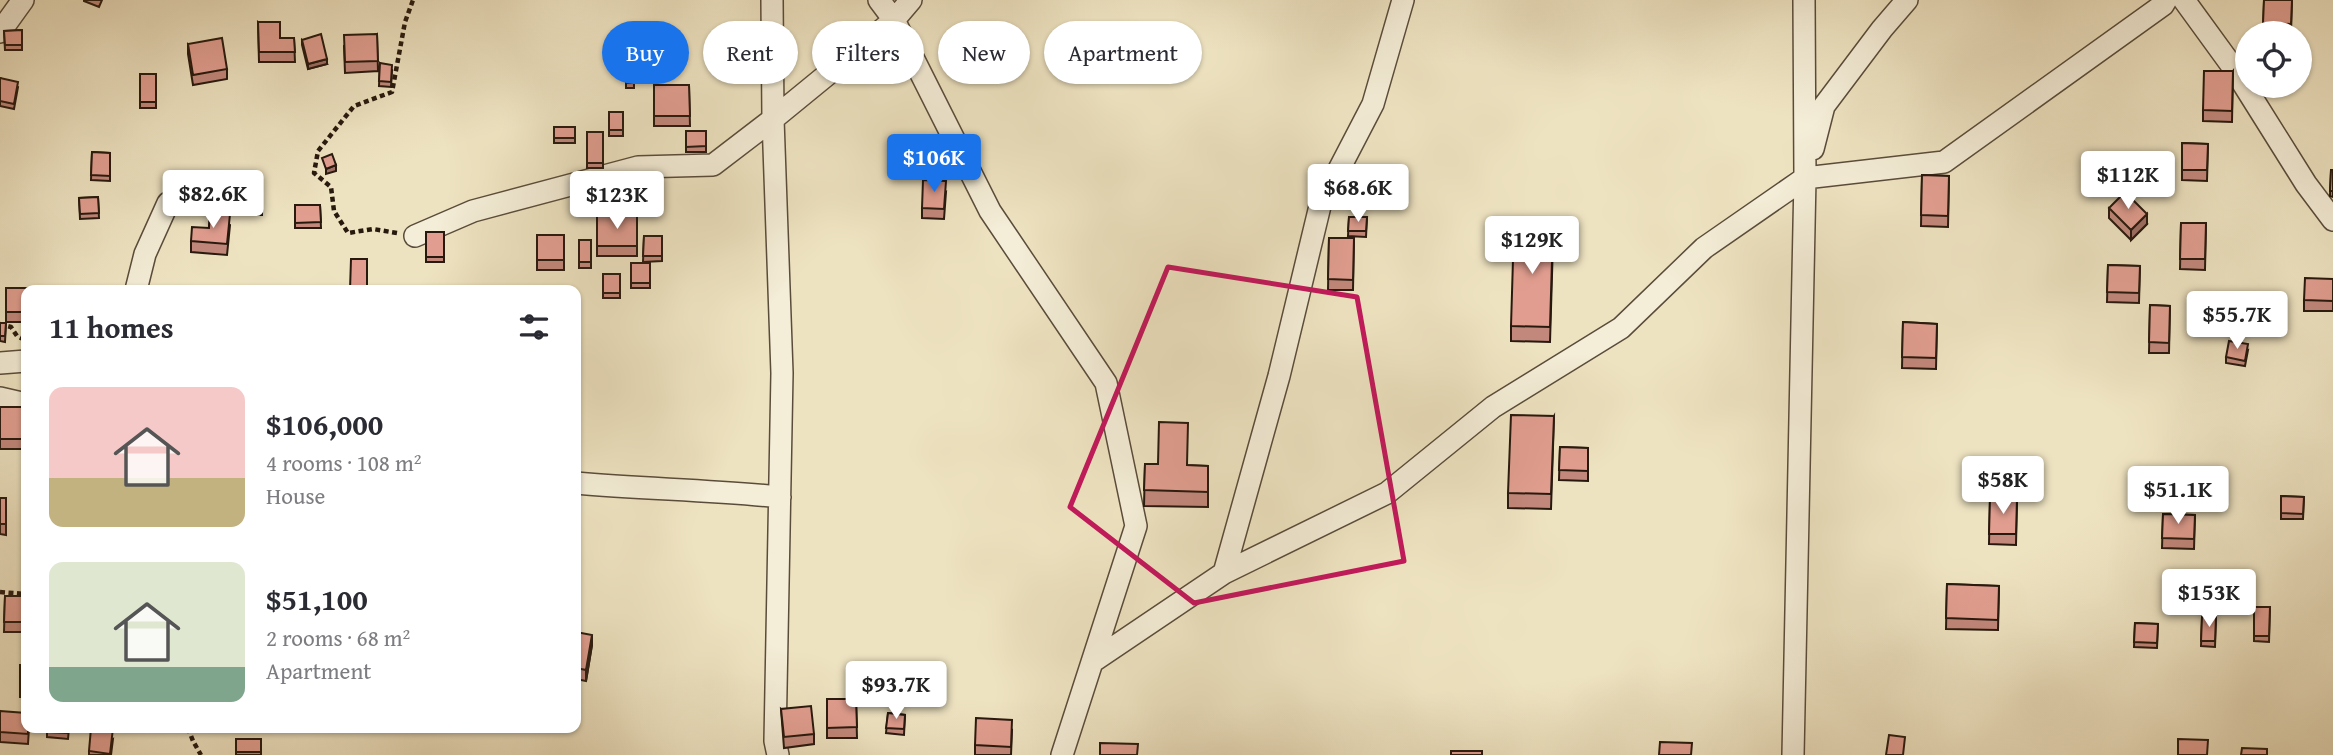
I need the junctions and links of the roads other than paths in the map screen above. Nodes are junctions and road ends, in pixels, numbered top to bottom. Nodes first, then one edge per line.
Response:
1 (23, 0) edge
2 (772, 0) edge
3 (879, 0) edge
4 (911, 0) edge
5 (1403, 0) edge
6 (1804, 0) edge
7 (1907, 0) edge
8 (2166, 0) edge
9 (2184, 0) edge
10 (894, 20) junction
11 (0, 32) edge
12 (773, 119) junction
13 (1805, 178) junction
14 (168, 203) dead end
15 (2333, 220) edge
16 (415, 236) road end
17 (136, 285) edge
18 (21, 361) edge
19 (0, 363) edge
20 (0, 398) edge
21 (21, 403) edge
22 (581, 483) edge
23 (780, 497) junction
24 (1224, 573) junction
25 (1092, 662) junction
26 (778, 755) edge
27 (1062, 755) edge
28 (1793, 755) edge

1 - 11 street
2 - 12 street
3 - 10 street
4 - 10 street
5 - 24 street
6 - 13 street
7 - 13 street
8 - 13 street
9 - 15 street
10 - 12 street
10 - 25 street
12 - 16 street
12 - 23 street
13 - 24 street
13 - 28 street
14 - 17 street
18 - 19 street
20 - 21 street
22 - 23 street
23 - 26 street
24 - 25 street
25 - 27 street

